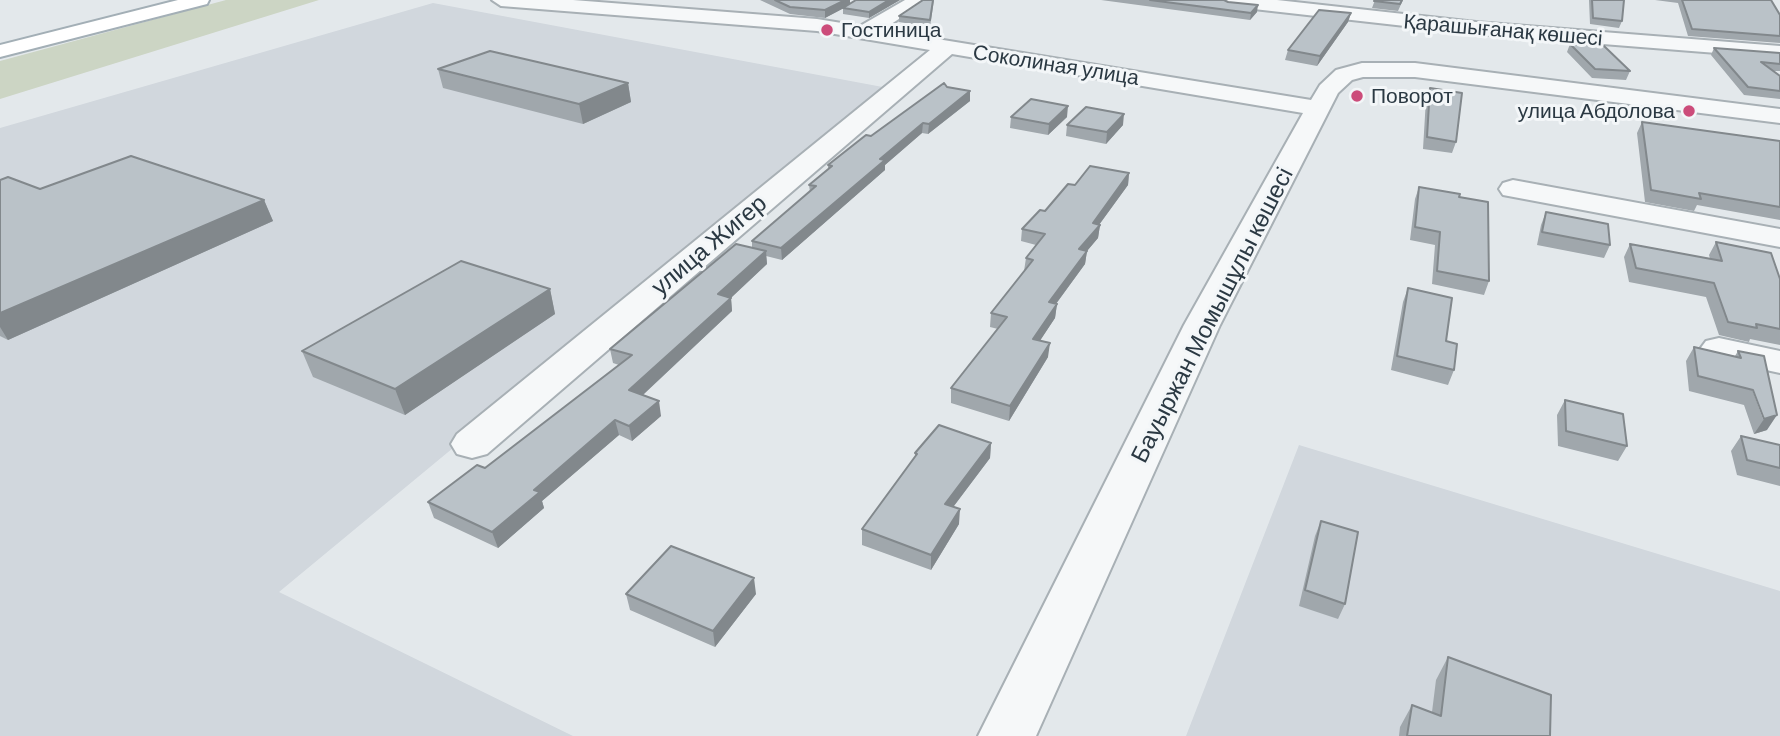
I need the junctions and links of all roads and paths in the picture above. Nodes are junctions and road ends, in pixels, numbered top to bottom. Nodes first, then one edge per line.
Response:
1 (200, 0) edge
2 (501, 0) edge
3 (919, 0) edge
4 (1227, 0) edge
5 (552, 2) edge
6 (1487, 9) dead end
7 (1476, 28) junction
8 (862, 33) junction
9 (947, 47) junction
10 (0, 51) edge
11 (1780, 52) edge
12 (1451, 75) junction
13 (1318, 108) junction
14 (1780, 116) edge
15 (1513, 189) dead end
16 (1780, 238) edge
17 (1718, 349) dead end
18 (1780, 362) edge
19 (472, 444) dead end
20 (1007, 736) edge

1 - 10 main road
2 - 5 street, Соколиная улица
3 - 8 street
4 - 7 street, Қарашығанақ көшесі
5 - 8 street, Соколиная улица
6 - 7 street
7 - 11 street, Қарашығанақ көшесі
7 - 12 street
8 - 9 street, Соколиная улица
9 - 13 street, Соколиная улица
9 - 19 street, улица Жигер
12 - 13 street, Бауыржан Момышұлы көшесі
12 - 14 street, Бауыржан Момышұлы көшесі
13 - 20 street, Бауыржан Момышұлы көшесі
15 - 16 street
17 - 18 street

